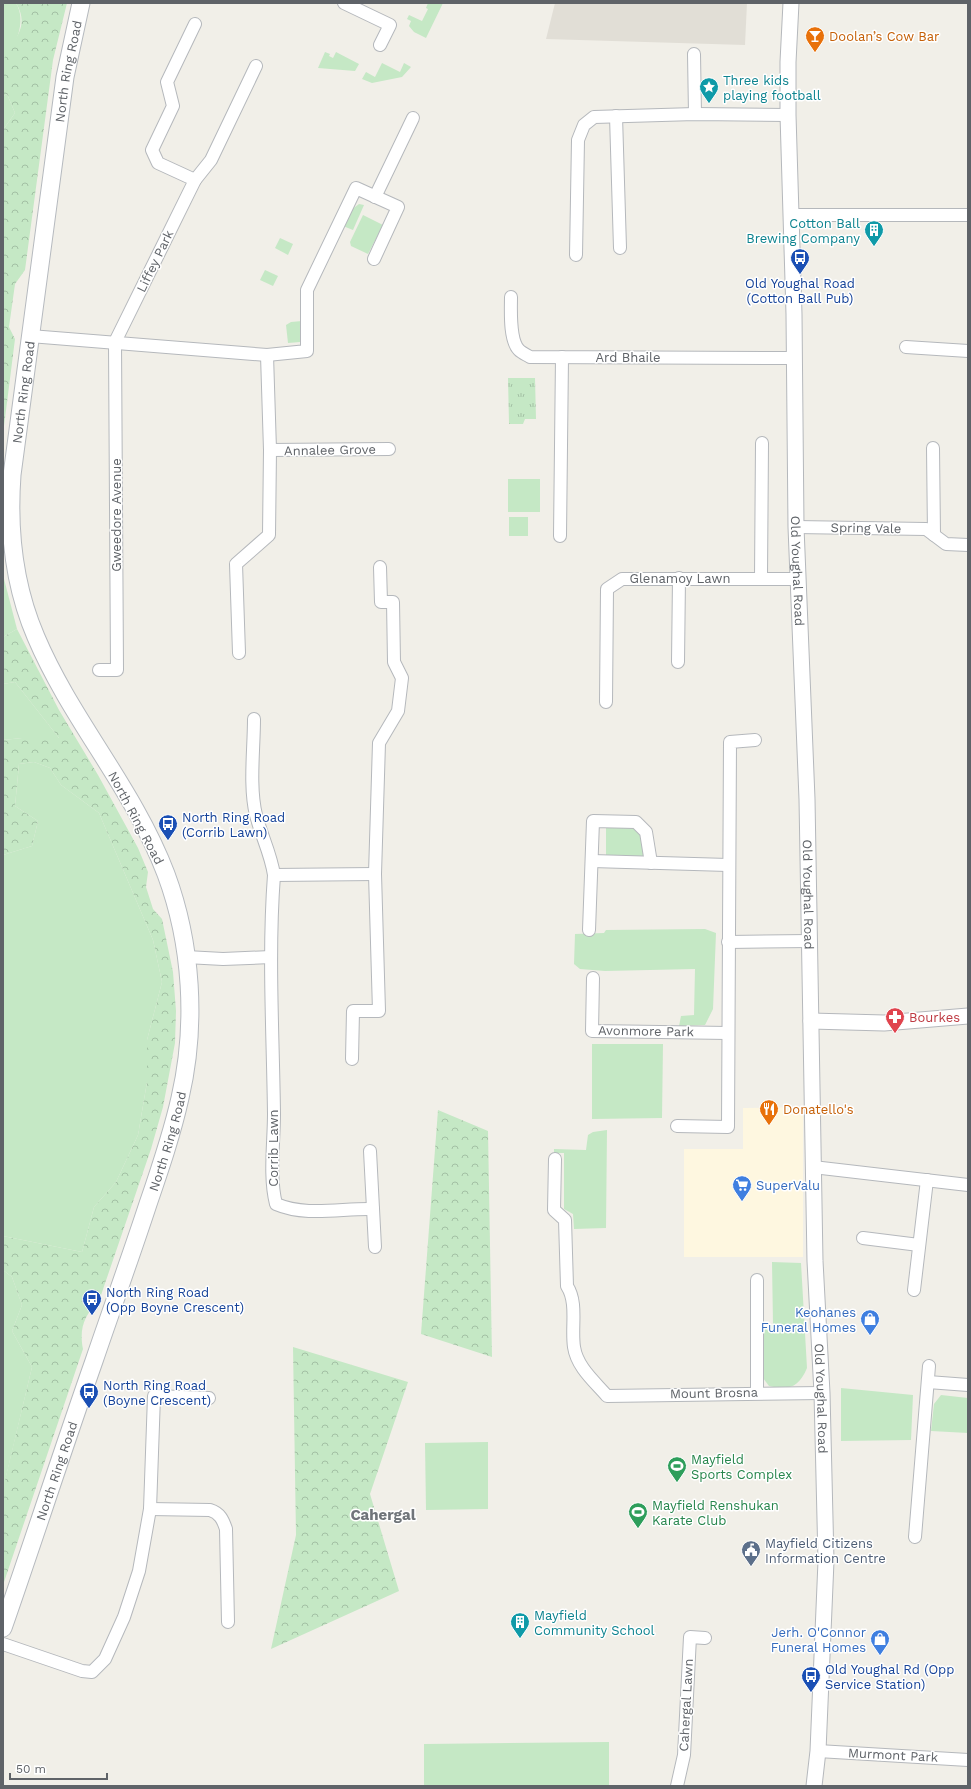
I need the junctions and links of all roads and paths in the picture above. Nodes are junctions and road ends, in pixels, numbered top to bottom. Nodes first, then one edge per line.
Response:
1 (82, 3) edge
2 (344, 3) edge
3 (791, 3) edge
4 (195, 24) dead end
5 (380, 45) dead end
6 (694, 54) dead end
7 (256, 66) dead end
8 (694, 114) junction
9 (788, 115) junction
10 (616, 116) junction
11 (413, 118) dead end
12 (195, 180) junction
13 (375, 196) junction
14 (790, 214) junction
15 (968, 215) edge
16 (620, 248) dead end
17 (576, 255) dead end
18 (374, 258) dead end
19 (511, 296) dead end
20 (30, 336) junction
21 (115, 342) junction
22 (906, 347) dead end
23 (968, 351) edge
24 (267, 355) junction
25 (562, 357) junction
26 (793, 358) junction
27 (762, 443) dead end
28 (933, 448) dead end
29 (389, 449) dead end
30 (270, 450) junction
31 (796, 527) junction
32 (934, 535) junction
33 (560, 536) dead end
34 (968, 545) edge
35 (380, 567) dead end
36 (679, 578) junction
37 (760, 578) junction
38 (798, 579) junction
39 (239, 653) dead end
40 (678, 662) dead end
41 (99, 670) dead end
42 (606, 702) dead end
43 (254, 719) dead end
44 (755, 740) dead end
45 (592, 861) junction
46 (651, 863) junction
47 (728, 865) junction
48 (374, 874) junction
49 (274, 875) junction
50 (589, 930) dead end
51 (810, 941) junction
52 (728, 942) junction
53 (186, 957) junction
54 (271, 958) junction
55 (593, 978) dead end
56 (968, 1016) edge
57 (811, 1021) junction
58 (728, 1033) junction
59 (352, 1059) dead end
60 (677, 1126) dead end
61 (370, 1151) dead end
62 (555, 1159) dead end
63 (813, 1167) junction
64 (927, 1180) junction
65 (968, 1185) edge
66 (373, 1210) junction
67 (863, 1238) dead end
68 (919, 1245) junction
69 (375, 1246) dead end
70 (757, 1280) dead end
71 (914, 1290) dead end
72 (929, 1366) dead end
73 (928, 1382) junction
74 (968, 1385) edge
75 (757, 1392) junction
76 (822, 1393) junction
77 (209, 1398) dead end
78 (150, 1509) junction
79 (915, 1536) dead end
80 (228, 1622) dead end
81 (3, 1628) edge
82 (704, 1638) dead end
83 (3, 1644) edge
84 (818, 1751) junction
85 (968, 1760) edge
86 (677, 1786) edge
87 (814, 1786) edge

1 - 20 main road, North Ring Road
2 - 5 street
3 - 9 street, Old Youghal Road
4 - 12 street
6 - 8 street
7 - 12 street, Liffey Park
8 - 9 street
8 - 10 street
9 - 14 street, Old Youghal Road
10 - 16 street
10 - 17 street
11 - 13 street
12 - 21 street, Liffey Park
13 - 18 street
13 - 24 street
14 - 15 street
14 - 26 street, Old Youghal Road
19 - 25 street, Ard Bhaile
20 - 21 street
20 - 53 main road, North Ring Road
21 - 24 street
21 - 41 street, Gweedore Avenue
22 - 23 street
24 - 30 street, Annalee Grove
25 - 26 street, Ard Bhaile
25 - 33 street
26 - 31 street, Old Youghal Road
27 - 37 street
28 - 32 street
29 - 30 street, Annalee Grove
30 - 39 street, Annalee Grove
31 - 32 street, Spring Vale
31 - 38 street, Old Youghal Road
32 - 34 street, Spring Vale
35 - 48 street
36 - 37 street, Glenamoy Lawn
36 - 40 street
36 - 42 street, Glenamoy Lawn
37 - 38 street, Glenamoy Lawn
38 - 51 street, Old Youghal Road
43 - 49 street
44 - 47 street
45 - 46 street
45 - 46 street
45 - 50 street
46 - 47 street
47 - 52 street
48 - 49 street
48 - 59 street
49 - 54 street
51 - 52 street
51 - 57 street, Old Youghal Road
52 - 58 street
53 - 54 street
53 - 81 main road, North Ring Road
54 - 66 street, Corrib Lawn
55 - 58 street, Avonmore Park
56 - 57 street
57 - 63 street, Old Youghal Road
58 - 60 street
61 - 66 street
62 - 75 street, Mount Brosna
63 - 64 street
63 - 76 street, Old Youghal Road
64 - 65 street
64 - 68 street
66 - 69 street
67 - 68 street
68 - 71 street
70 - 75 street
72 - 73 street
73 - 74 street
73 - 79 street
75 - 76 street, Mount Brosna
76 - 84 street, Old Youghal Road
77 - 78 street
78 - 80 street
78 - 83 street
82 - 86 street, Cahergal Lawn
84 - 85 street, Murmont Park
84 - 87 street, Old Youghal Road

